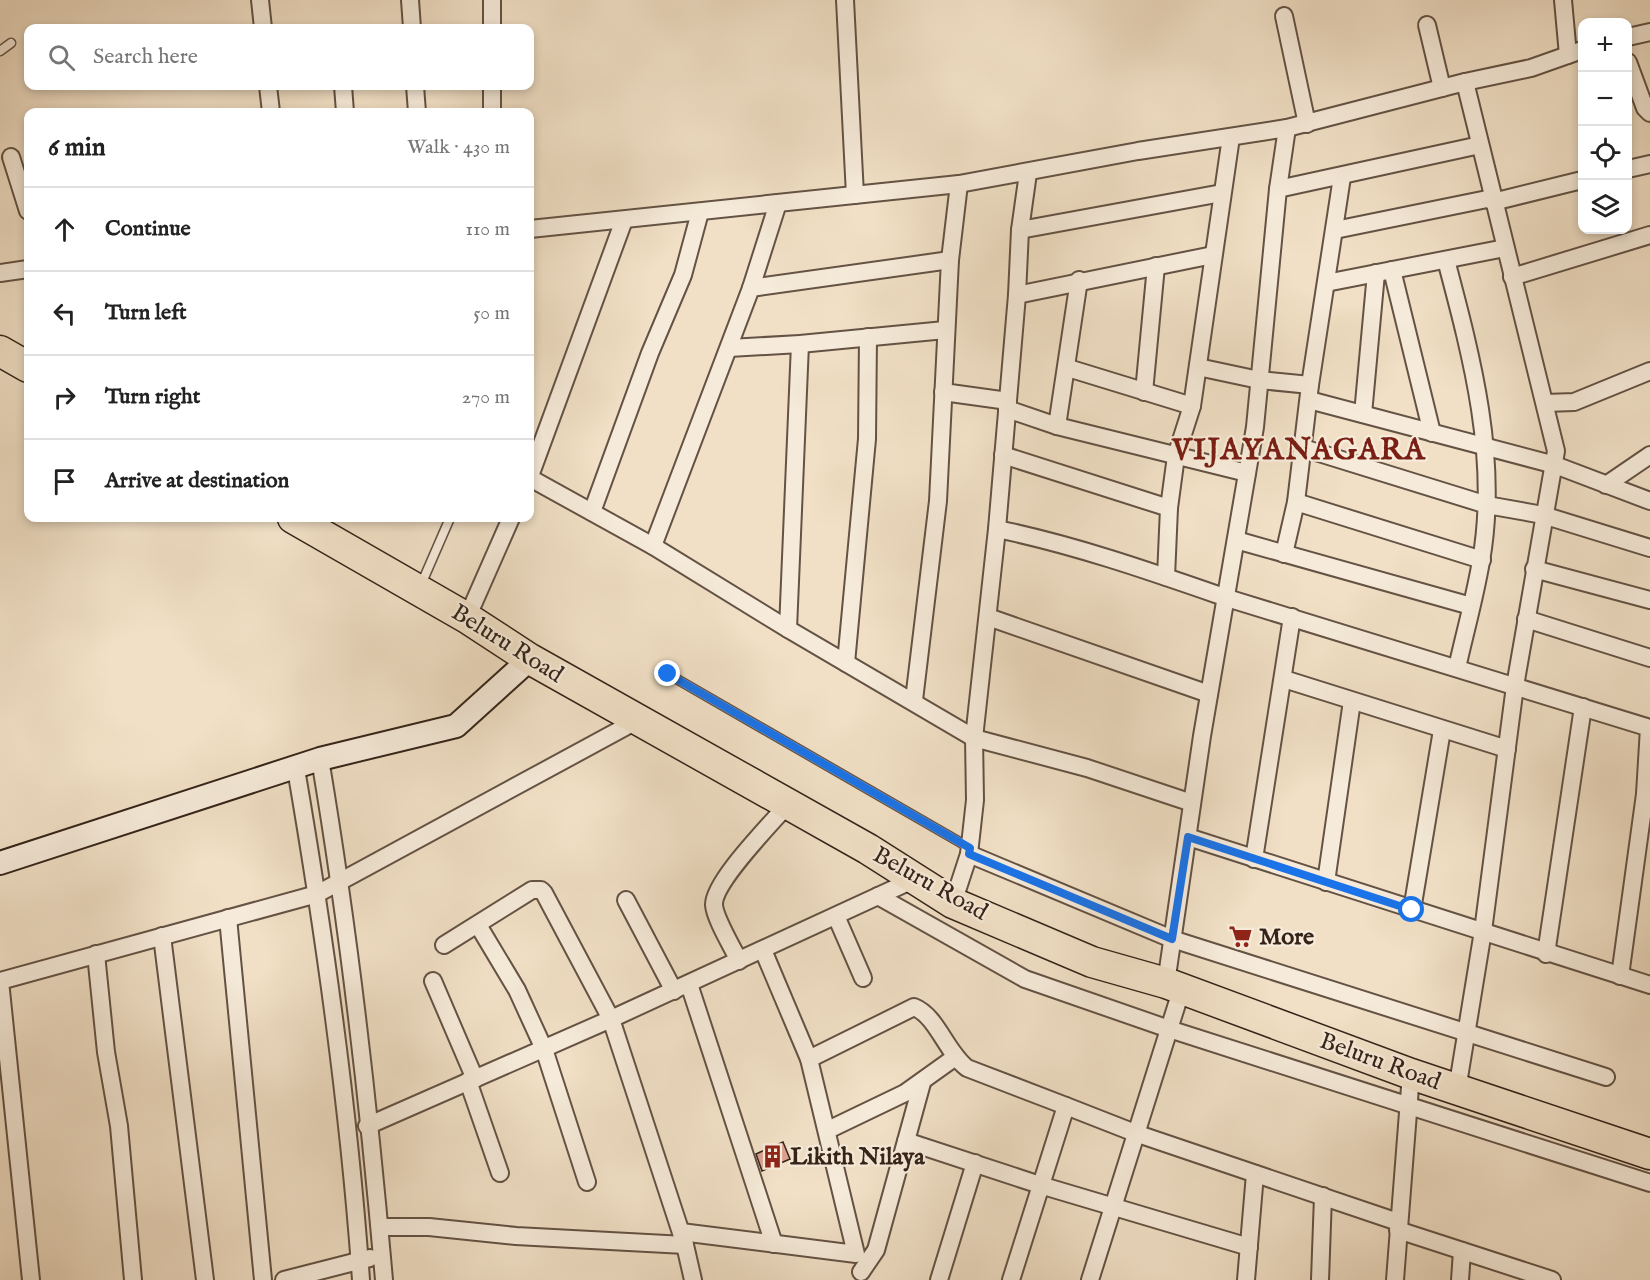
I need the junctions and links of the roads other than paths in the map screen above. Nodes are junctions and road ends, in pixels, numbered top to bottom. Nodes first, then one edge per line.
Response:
1 (260, 0) edge
2 (410, 0) edge
3 (492, 0) edge
4 (845, 0) edge
5 (1563, 0) edge
6 (1284, 16) dead end
7 (263, 24) edge
8 (412, 24) edge
9 (492, 24) edge
10 (1427, 25) dead end
11 (1650, 32) edge
12 (1632, 36) edge
13 (11, 43) dead end
14 (0, 51) edge
15 (1575, 52) edge
16 (1632, 72) edge
17 (1465, 82) junction
18 (1442, 88) junction
19 (268, 90) edge
20 (343, 90) edge
21 (415, 90) edge
22 (492, 90) edge
23 (271, 108) edge
24 (345, 108) edge
25 (417, 108) edge
26 (492, 108) edge
27 (1650, 113) edge
28 (1307, 124) junction
29 (1287, 128) junction
30 (1231, 137) junction
31 (1480, 145) junction
32 (11, 157) dead end
33 (1650, 164) edge
34 (1632, 168) edge
35 (1028, 173) junction
36 (1342, 177) junction
37 (1578, 181) edge
38 (959, 184) junction
39 (1278, 189) junction
40 (1222, 193) junction
41 (855, 195) junction
42 (24, 198) edge
43 (1493, 200) junction
44 (778, 203) junction
45 (700, 212) junction
46 (624, 220) junction
47 (534, 229) edge
48 (1020, 230) junction
49 (1335, 230) junction
50 (1650, 235) edge
51 (1505, 248) junction
52 (1213, 255) junction
53 (950, 260) junction
54 (1446, 260) junction
55 (1156, 266) junction
56 (24, 270) edge
57 (1384, 272) junction
58 (0, 273) edge
59 (1512, 277) junction
60 (1079, 280) junction
61 (1326, 283) junction
62 (751, 288) junction
63 (1017, 295) junction
64 (945, 330) junction
65 (868, 337) junction
66 (800, 344) junction
67 (729, 348) junction
68 (0, 351) edge
69 (24, 365) edge
70 (1198, 367) junction
71 (1068, 368) junction
72 (1650, 371) edge
73 (1259, 380) junction
74 (943, 392) junction
75 (1144, 392) junction
76 (1310, 392) junction
77 (1545, 403) junction
78 (1008, 405) junction
79 (1192, 406) junction
80 (1363, 414) junction
81 (1057, 426) junction
82 (1432, 433) junction
83 (1304, 448) junction
84 (1486, 448) junction
85 (1004, 455) junction
86 (1650, 455) edge
87 (1176, 456) junction
88 (1555, 465) junction
89 (534, 466) edge
90 (1247, 473) junction
91 (534, 479) edge
92 (1606, 486) junction
93 (1650, 501) edge
94 (1296, 502) junction
95 (1486, 505) junction
96 (1169, 508) junction
97 (592, 512) junction
98 (1543, 515) junction
99 (306, 522) edge
100 (448, 522) edge
101 (509, 522) edge
102 (997, 529) junction
103 (1236, 540) junction
104 (652, 546) junction
105 (1650, 548) edge
106 (1284, 554) junction
107 (1482, 560) junction
108 (1534, 569) junction
109 (1166, 577) junction
110 (418, 590) junction
111 (1227, 598) junction
112 (1650, 600) edge
113 (1471, 606) junction
114 (988, 617) junction
115 (1292, 617) junction
116 (467, 618) junction
117 (1526, 619) junction
118 (788, 629) junction
119 (1650, 658) edge
120 (530, 659) junction
121 (846, 663) junction
122 (1457, 668) junction
123 (668, 674) dead end
124 (1284, 680) junction
125 (1515, 686) junction
126 (1209, 694) junction
127 (914, 700) junction
128 (1352, 701) junction
129 (1583, 707) junction
130 (638, 720) junction
131 (1650, 728) edge
132 (1442, 730) junction
133 (974, 738) junction
134 (1507, 749) junction
135 (320, 759) junction
136 (296, 768) junction
137 (1648, 794) edge
138 (1192, 803) junction
139 (788, 804) junction
140 (1188, 837) junction
141 (970, 851) junction
142 (1254, 859) junction
143 (0, 863) edge
144 (915, 879) junction
145 (1326, 882) junction
146 (341, 883) junction
147 (317, 894) junction
148 (878, 896) junction
149 (626, 900) dead end
150 (953, 903) junction
151 (1412, 910) junction
152 (836, 916) junction
153 (228, 918) junction
154 (478, 925) junction
155 (1483, 931) junction
156 (162, 936) junction
157 (1172, 939) junction
158 (444, 945) dead end
159 (763, 950) junction
160 (96, 954) junction
161 (1546, 954) junction
162 (740, 961) junction
163 (1620, 976) junction
164 (863, 978) dead end
165 (0, 981) edge
166 (433, 981) dead end
167 (1174, 985) junction
168 (1650, 985) edge
169 (682, 987) junction
170 (611, 1019) junction
171 (1169, 1029) junction
172 (1467, 1034) junction
173 (544, 1049) junction
174 (954, 1058) junction
175 (809, 1059) junction
176 (1412, 1074) junction
177 (1606, 1077) dead end
178 (472, 1080) junction
179 (922, 1083) junction
180 (1457, 1090) junction
181 (1409, 1105) junction
182 (1066, 1106) junction
183 (367, 1126) junction
184 (828, 1130) junction
185 (1135, 1133) junction
186 (906, 1141) junction
187 (1650, 1154) edge
188 (975, 1163) junction
189 (500, 1173) dead end
190 (1255, 1174) junction
191 (587, 1182) dead end
192 (1650, 1183) edge
193 (1040, 1185) junction
194 (1323, 1196) junction
195 (1112, 1205) junction
196 (1398, 1226) junction
197 (381, 1227) junction
198 (683, 1239) junction
199 (774, 1244) junction
200 (1249, 1247) junction
201 (1462, 1251) junction
202 (381, 1253) junction
203 (856, 1254) junction
204 (360, 1262) junction
205 (862, 1276) edge
206 (31, 1280) edge
207 (133, 1280) edge
208 (204, 1280) edge
209 (263, 1280) edge
210 (284, 1280) edge
211 (361, 1280) edge
212 (384, 1280) edge
213 (693, 1280) edge
214 (939, 1280) edge
215 (1011, 1280) edge
216 (1090, 1280) edge
217 (1246, 1280) edge
218 (1320, 1280) edge
219 (1395, 1280) edge
220 (1460, 1280) edge
221 (1552, 1280) edge

1 - 7 street
2 - 8 street
3 - 9 street
4 - 41 street
5 - 15 street
6 - 28 street
10 - 18 street
11 - 12 street
13 - 14 lane
15 - 17 street
16 - 27 street
17 - 18 street
17 - 31 street
18 - 28 street
19 - 23 street
20 - 24 street
21 - 25 street
22 - 26 street
28 - 29 street
29 - 30 street
29 - 39 street
30 - 35 street
30 - 40 street
31 - 36 street
31 - 43 street
32 - 42 street
33 - 34 street
35 - 38 street
35 - 48 street
36 - 39 street
36 - 49 street
37 - 43 street
38 - 41 street
38 - 53 street
39 - 73 street
40 - 48 street
40 - 52 street
41 - 44 street
43 - 49 street
43 - 51 street
44 - 45 street
44 - 62 street
45 - 46 street
45 - 97 street
46 - 47 street
46 - 89 street
48 - 63 street
49 - 61 street
50 - 59 street
51 - 54 street
51 - 59 street
52 - 55 street
52 - 70 street
53 - 62 street
53 - 64 street
54 - 57 street
54 - 84 street
55 - 60 street
55 - 75 street
56 - 58 street
57 - 61 street
57 - 80 street
57 - 82 street
59 - 77 street
60 - 63 street
60 - 71 street
61 - 76 street
62 - 67 street
63 - 78 street
64 - 65 street
64 - 74 street
65 - 66 street
65 - 121 street
66 - 67 street
66 - 118 street
67 - 104 street
68 - 69 highway
70 - 73 street
70 - 79 street
71 - 75 street
71 - 81 street
72 - 77 street
73 - 76 street
73 - 90 street
74 - 78 street
74 - 127 street
75 - 79 street
76 - 80 street
76 - 83 street
77 - 88 street
78 - 81 street
78 - 85 street
79 - 87 street
80 - 82 street
81 - 87 street
82 - 84 street
83 - 94 street
83 - 95 street
84 - 88 street
84 - 95 street
85 - 96 street
85 - 102 street
86 - 92 street
87 - 90 street
87 - 96 street
88 - 92 street
88 - 98 street
90 - 103 street
91 - 97 street
92 - 93 street
94 - 106 street
94 - 107 street
95 - 98 street
95 - 107 street
96 - 109 street
97 - 104 street
98 - 105 street
98 - 108 street
99 - 110 highway, Beluru Road
100 - 110 lane
101 - 116 street
102 - 109 street
102 - 114 street
103 - 106 street
103 - 111 street
104 - 118 street
106 - 113 street
107 - 113 street
108 - 112 street
108 - 117 street
109 - 111 street
110 - 116 highway, Beluru Road
111 - 115 street
111 - 126 street
113 - 122 street
114 - 126 street
114 - 133 street
115 - 122 street
115 - 124 street
116 - 120 highway, Beluru Road
117 - 119 street
117 - 125 street
118 - 121 street
120 - 130 highway, Beluru Road
120 - 135 street
121 - 127 street
122 - 125 street
123 - 141 lane
124 - 128 street
124 - 142 street
125 - 129 street
125 - 134 street
126 - 138 street
127 - 133 street
128 - 132 street
128 - 145 street
129 - 131 street
129 - 161 street
130 - 139 highway, Beluru Road
130 - 146 street
131 - 137 street
132 - 134 street
132 - 151 street
133 - 138 street
133 - 141 street
134 - 155 street
135 - 136 street
135 - 146 street
136 - 143 street
136 - 147 street
137 - 163 street
138 - 140 street
139 - 144 highway, Beluru Road
139 - 162 street
140 - 142 street
140 - 157 street
141 - 150 street
141 - 157 street
142 - 145 street
144 - 148 street
144 - 150 highway, Beluru Road
145 - 151 street
146 - 147 street
146 - 183 street
147 - 153 street
147 - 204 street
148 - 152 street
148 - 171 street
149 - 169 street
150 - 167 highway, Beluru Road
151 - 155 street
152 - 159 street
152 - 164 street
153 - 156 street
153 - 209 street
154 - 158 street
154 - 170 street
154 - 173 street
155 - 161 street
155 - 172 street
156 - 160 street
156 - 208 street
157 - 167 street
157 - 172 street
159 - 162 street
159 - 175 street
160 - 165 street
160 - 207 street
161 - 163 street
162 - 169 street
163 - 168 street
165 - 206 street
166 - 178 street
167 - 171 street
167 - 176 highway, Beluru Road
169 - 170 street
169 - 199 street
170 - 173 street
170 - 198 street
171 - 181 street
171 - 185 street
172 - 177 street
172 - 180 street
173 - 178 street
173 - 191 street
174 - 175 street
174 - 179 street
174 - 182 street
175 - 184 street
176 - 180 highway, Beluru Road
176 - 181 street
178 - 183 street
178 - 189 street
179 - 184 street
179 - 186 street
180 - 187 highway, Beluru Road
181 - 192 street
181 - 196 street
182 - 185 street
182 - 193 street
183 - 197 street
184 - 203 street
185 - 190 street
185 - 195 street
186 - 188 street
186 - 205 street
188 - 193 street
188 - 214 street
190 - 194 street
190 - 200 street
193 - 195 street
193 - 215 street
194 - 196 street
194 - 218 street
195 - 200 street
195 - 216 street
196 - 201 street
196 - 219 street
197 - 198 street
197 - 202 street
198 - 199 street
198 - 213 street
199 - 203 street
200 - 217 street
201 - 220 street
201 - 221 street
202 - 204 street
202 - 212 street
203 - 205 street
204 - 210 street
204 - 211 street

